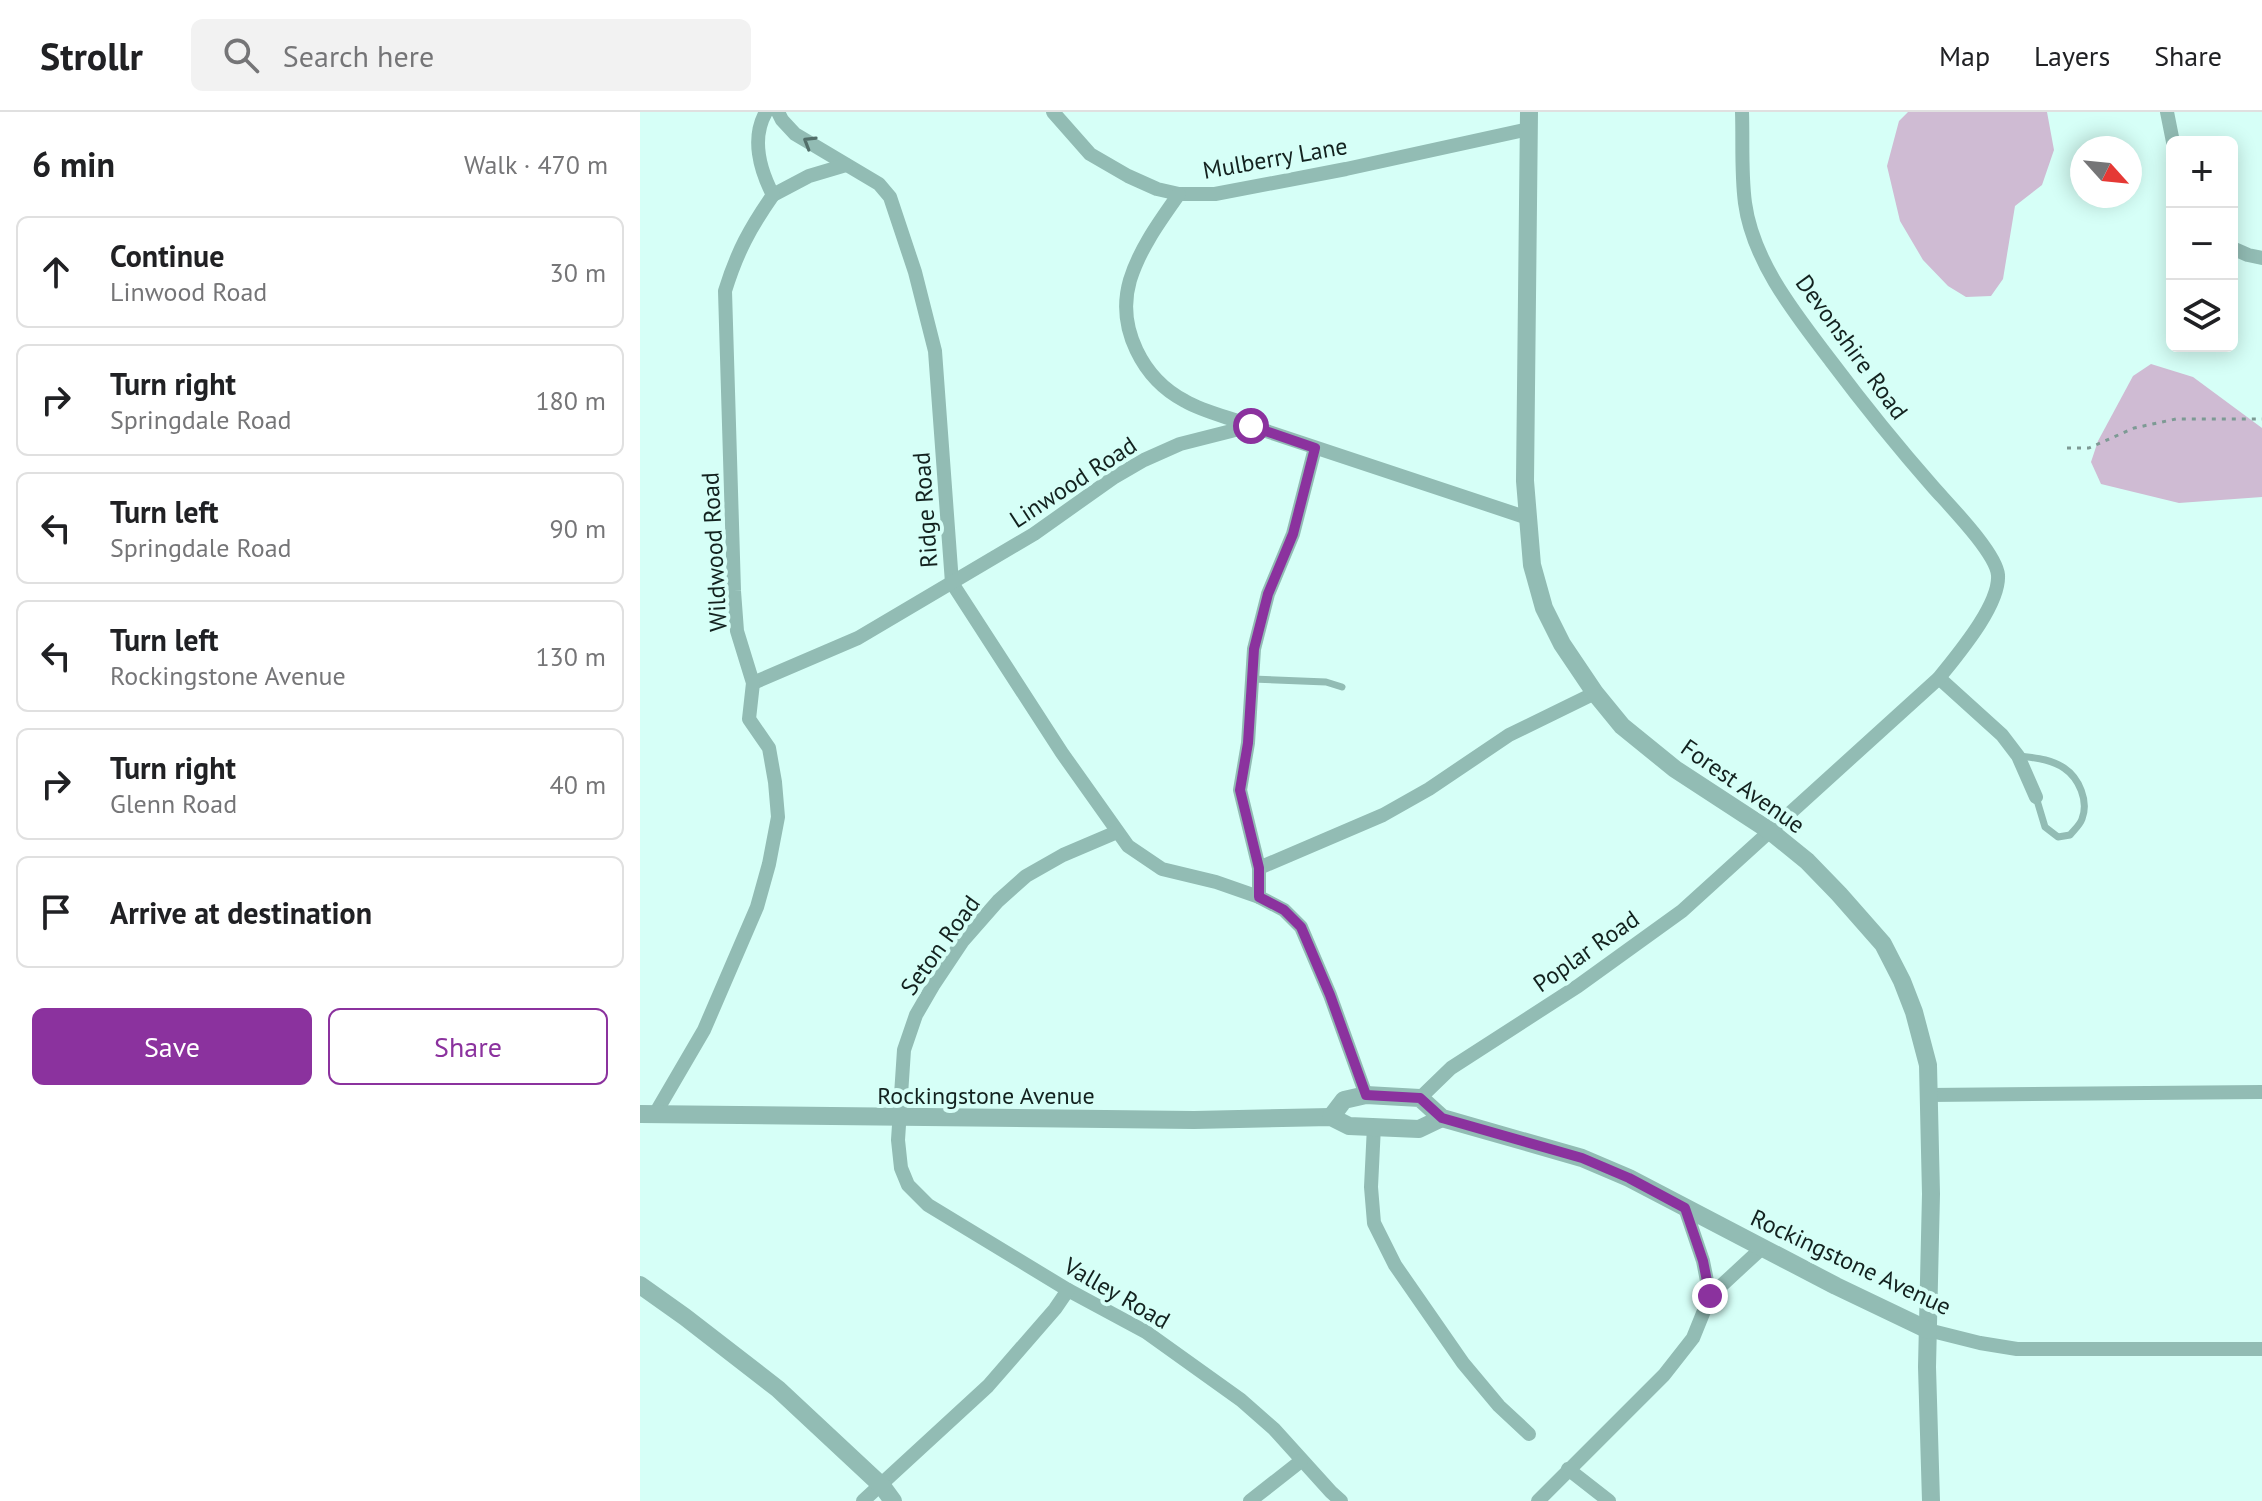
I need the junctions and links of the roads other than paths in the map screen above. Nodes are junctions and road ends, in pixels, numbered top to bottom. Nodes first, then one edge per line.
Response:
1 (766, 112) edge
2 (778, 112) edge
3 (1053, 112) edge
4 (1742, 112) edge
5 (2167, 112) edge
6 (1529, 121) edge
7 (2172, 136) edge
8 (846, 165) junction
9 (1179, 194) junction
10 (773, 195) junction
11 (2238, 251) edge
12 (2262, 258) edge
13 (1251, 426) junction
14 (1315, 448) junction
15 (1528, 518) junction
16 (1998, 577) joint
17 (952, 583) junction
18 (1939, 678) junction
19 (1252, 679) junction
20 (753, 683) junction
21 (1342, 687) dead end
22 (1595, 693) junction
23 (2018, 756) junction
24 (2036, 797) joint
25 (1770, 831) junction
26 (1117, 832) junction
27 (1259, 868) junction
28 (1259, 897) junction
29 (2262, 1092) edge
30 (1366, 1095) junction
31 (1929, 1095) junction
32 (1420, 1098) junction
33 (647, 1114) edge
34 (1331, 1117) junction
35 (899, 1118) junction
36 (1442, 1118) junction
37 (1374, 1126) junction
38 (1685, 1208) junction
39 (1762, 1248) junction
40 (640, 1285) edge
41 (1068, 1290) junction
42 (1710, 1296) junction
43 (1928, 1330) junction
44 (2262, 1349) edge
45 (1529, 1434) dead end
46 (1301, 1461) junction
47 (1568, 1469) junction
48 (888, 1494) edge
49 (863, 1501) edge
50 (1250, 1501) edge
51 (1341, 1501) edge
52 (1538, 1501) edge
53 (1609, 1501) edge
54 (1931, 1501) edge

1 - 10 street
8 -> 2 street, Ridge Road
3 - 9 street, Mulberry Lane
4 - 16 street, Devonshire Road
5 - 7 street
6 - 9 street, Mulberry Lane
6 - 15 street, Forest Avenue
8 - 10 street
8 - 17 street, Ridge Road
9 - 13 street
10 - 20 street, Wildwood Road
11 - 12 street
13 - 14 street
13 - 17 street, Linwood Road
14 - 15 street
14 - 19 street
15 - 22 street, Forest Avenue
16 - 18 street, Poplar Road
17 - 20 street, Linwood Road
17 - 26 street, Ridge Road
18 - 23 street
18 - 25 street, Poplar Road
19 - 21 lane
19 - 27 street
20 - 33 street, Wildwood Road
22 - 25 street, Forest Avenue
22 - 27 street
23 - 24 street
23 - 24 lane
25 - 31 street, Forest Avenue
25 - 32 street, Poplar Road
26 - 28 street
26 - 35 street, Seton Road
27 - 28 street
28 - 30 street
29 - 31 street
30 - 32 street
30 - 34 street
31 - 43 street, Forest Avenue
32 - 36 street, Rockingstone Avenue
33 - 35 street, Rockingstone Avenue
34 - 35 street, Rockingstone Avenue
34 - 37 street, Rockingstone Avenue
35 - 41 street, Valley Road
36 - 37 street, Rockingstone Avenue
36 - 38 street, Rockingstone Avenue
37 - 45 street
38 - 39 street, Rockingstone Avenue
38 - 42 street
39 - 42 street
39 - 43 street, Rockingstone Avenue
40 - 48 street
41 - 46 street, Valley Road
41 - 48 street
42 - 47 street
43 - 44 street, Rockingstone Avenue
43 - 54 street, Forest Avenue
46 - 50 street
46 - 51 street, Valley Road
47 - 52 street
47 - 53 street
48 - 49 street

